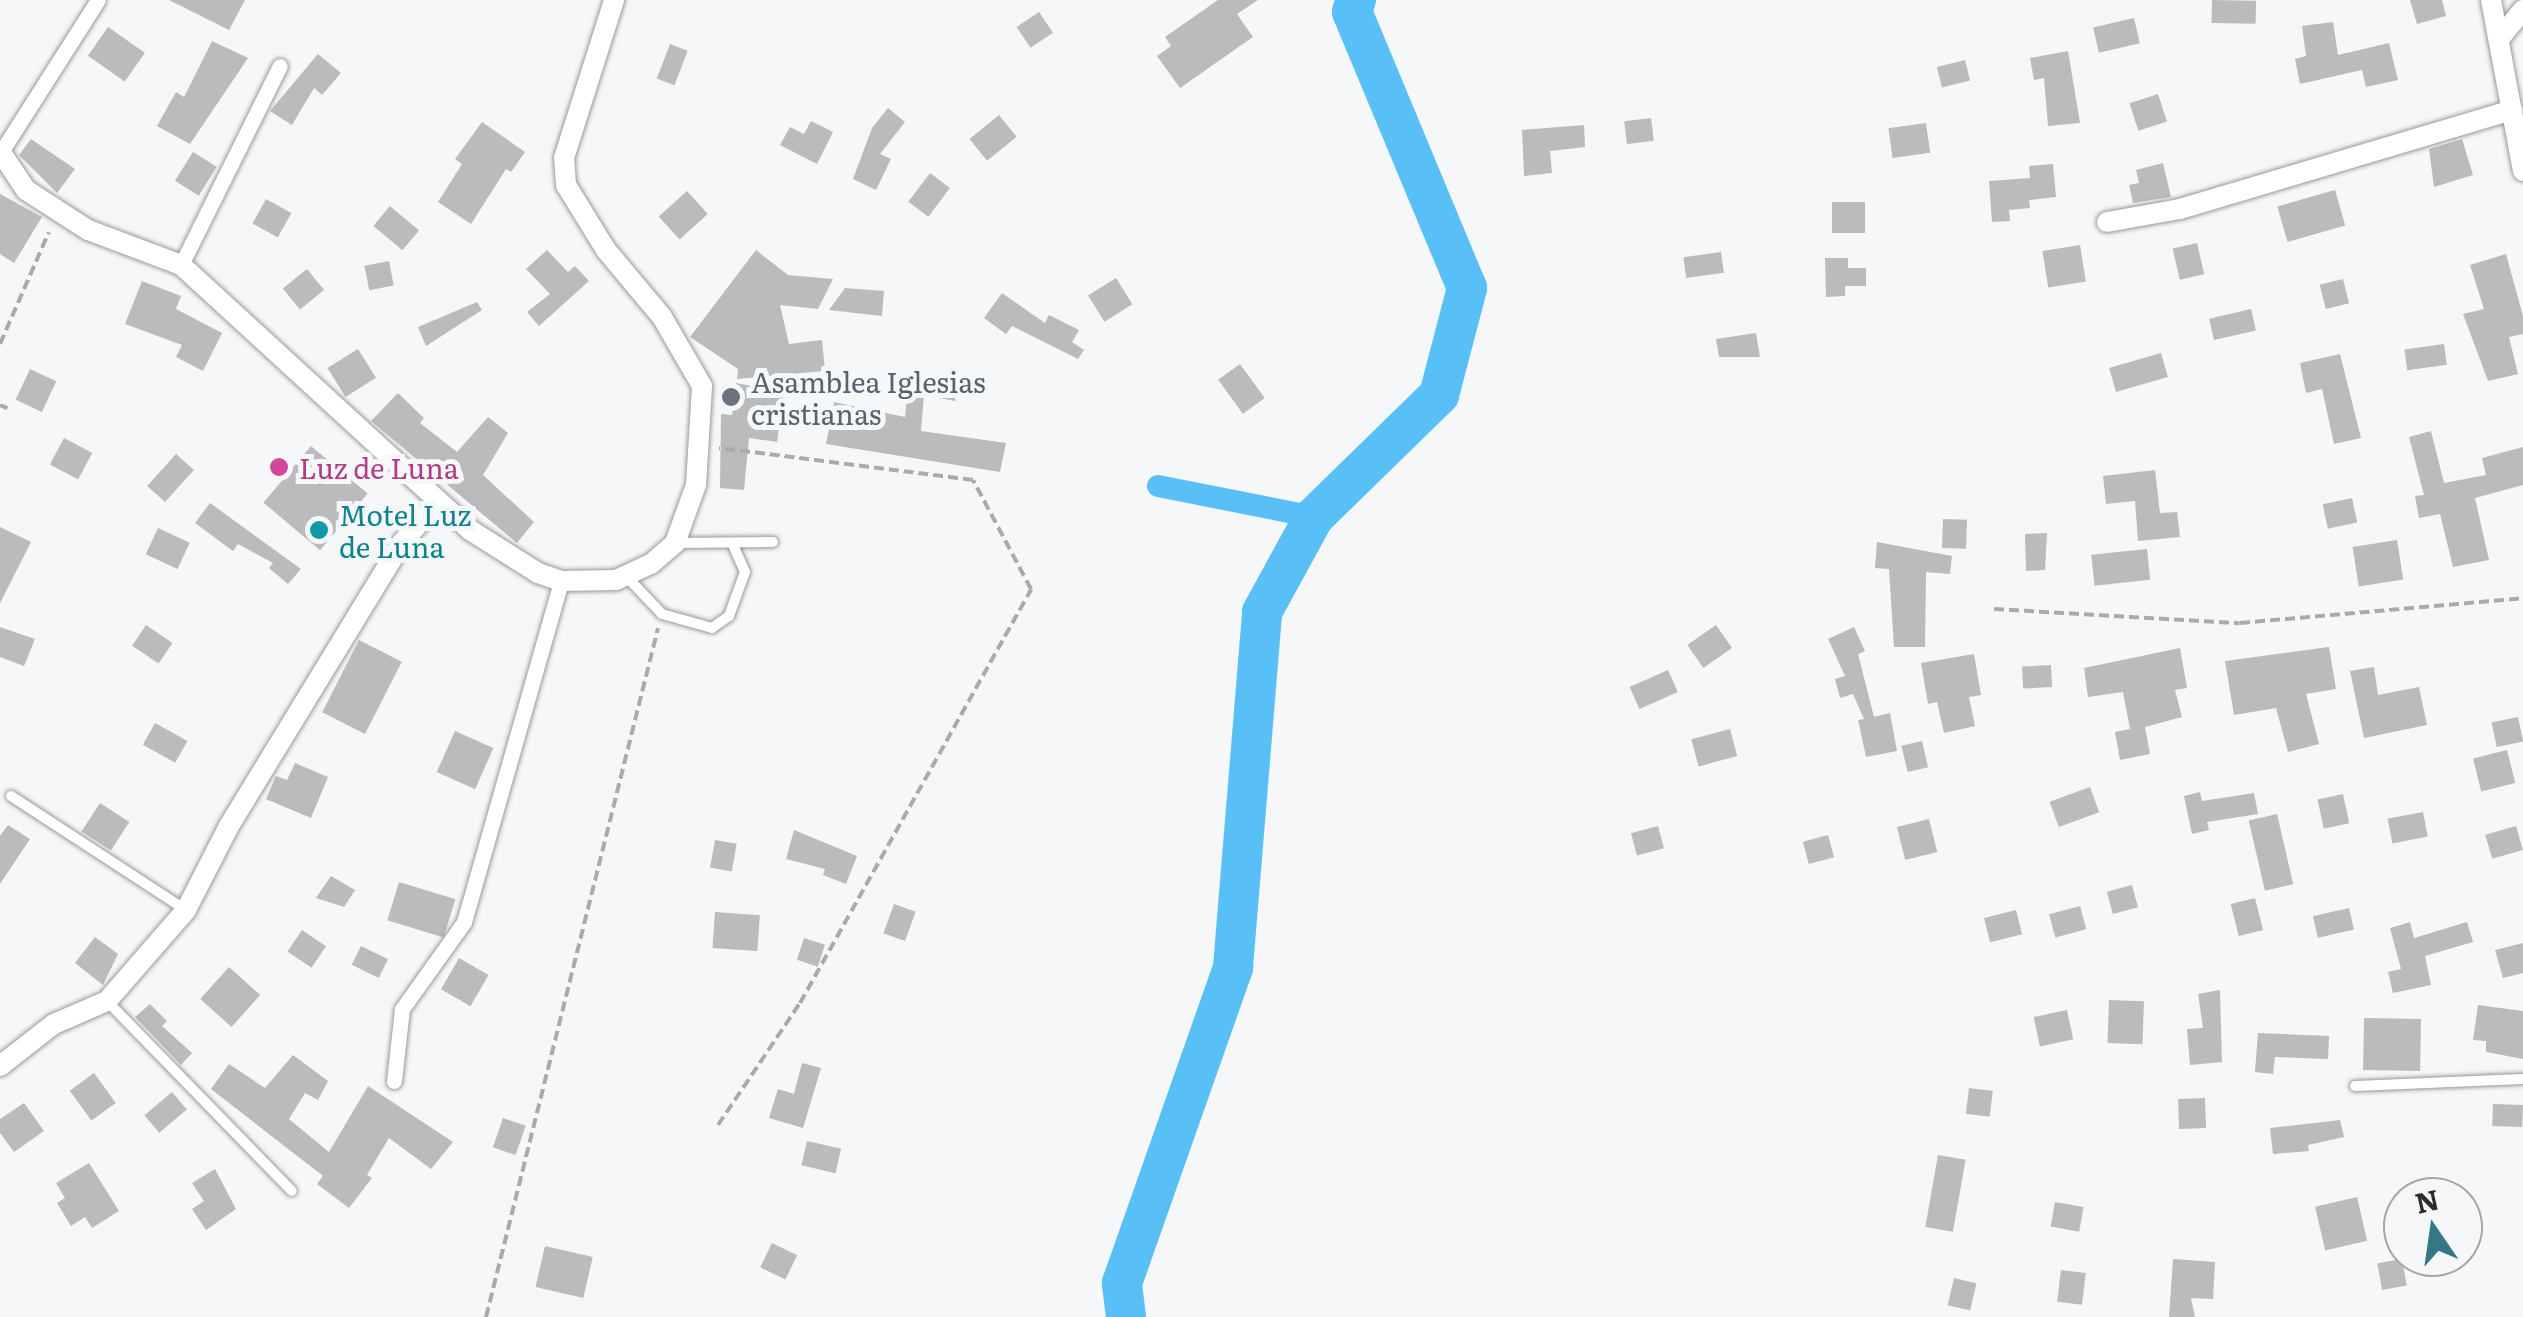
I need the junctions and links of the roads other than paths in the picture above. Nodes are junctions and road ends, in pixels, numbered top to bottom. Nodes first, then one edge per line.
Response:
1 (98, 0) edge
2 (614, 0) edge
3 (2491, 0) edge
4 (2523, 10) edge
5 (2500, 38) junction
6 (280, 66) dead end
7 (2512, 110) junction
8 (0, 151) edge
9 (2523, 171) edge
10 (2107, 222) dead end
11 (180, 265) junction
12 (438, 501) junction
13 (675, 542) junction
14 (774, 542) dead end
15 (734, 547) junction
16 (626, 575) junction
17 (561, 580) junction
18 (11, 796) dead end
19 (186, 910) junction
20 (107, 1001) junction
21 (0, 1066) edge
22 (2523, 1080) edge
23 (394, 1082) dead end
24 (2355, 1086) dead end
25 (292, 1191) dead end

1 - 8 street
2 - 13 street
3 - 5 street
4 - 5 street
5 - 7 street
6 - 11 street
7 - 9 street
7 - 10 street
8 - 11 street
11 - 12 street
12 - 17 street
12 - 19 street
13 - 15 lane
13 - 16 street
14 - 15 lane
15 - 16 lane
16 - 17 street
17 - 23 street
18 - 19 lane
19 - 20 street
20 - 21 street
20 - 25 lane
22 - 24 lane

